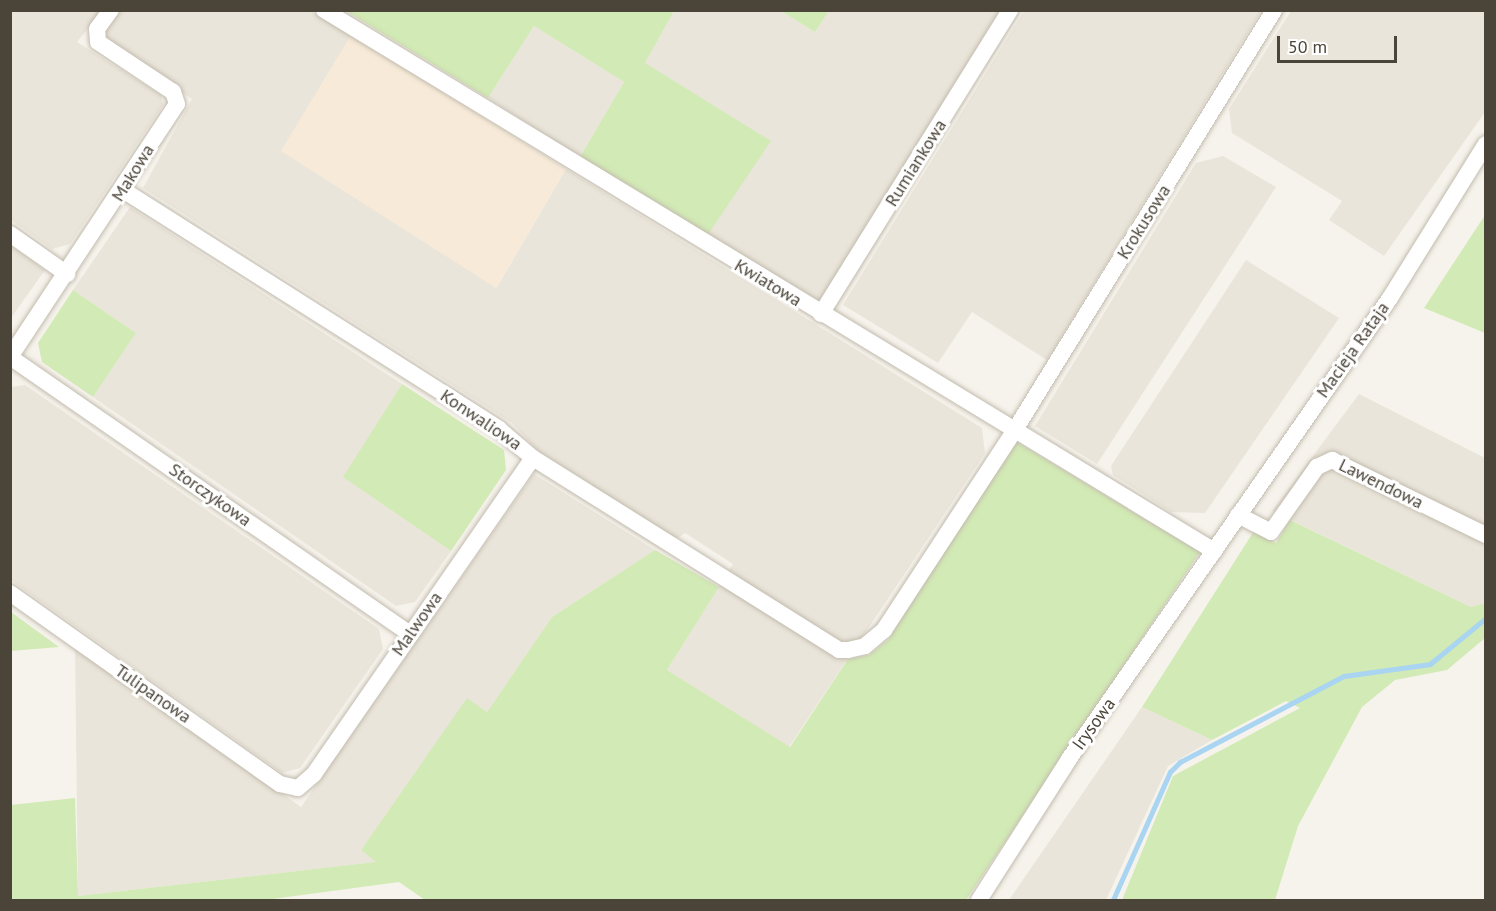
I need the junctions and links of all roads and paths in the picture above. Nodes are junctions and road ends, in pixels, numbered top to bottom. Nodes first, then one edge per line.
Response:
1 (111, 10) edge
2 (324, 10) edge
3 (1010, 10) edge
4 (1274, 10) edge
5 (1485, 144) edge
6 (123, 190) junction
7 (10, 234) edge
8 (67, 274) junction
9 (821, 314) junction
10 (10, 357) edge
11 (1013, 433) junction
12 (533, 458) junction
13 (1238, 514) junction
14 (1485, 535) edge
15 (1214, 551) junction
16 (10, 593) edge
17 (410, 634) junction
18 (839, 650) joint
19 (298, 788) joint
20 (979, 900) edge

1 - 6 street, Makowa
2 - 9 street, Kwiatowa
3 - 9 street, Rumiankowa
4 - 11 street, Krokusowa
5 - 13 street, Macieja Rataja
6 - 8 street, Makowa
6 - 12 street, Konwaliowa
7 - 8 street
8 - 10 street, Makowa
9 - 11 street, Kwiatowa
10 - 17 street, Storczykowa
11 - 15 street, Kwiatowa
11 - 18 street, Krokusowa
12 - 17 street, Malwowa
12 - 18 street, Konwaliowa
13 - 14 street, Lawendowa
13 - 15 street, Macieja Rataja
15 - 20 street, Irysowa
16 - 19 street, Tulipanowa
17 - 19 street, Malwowa

